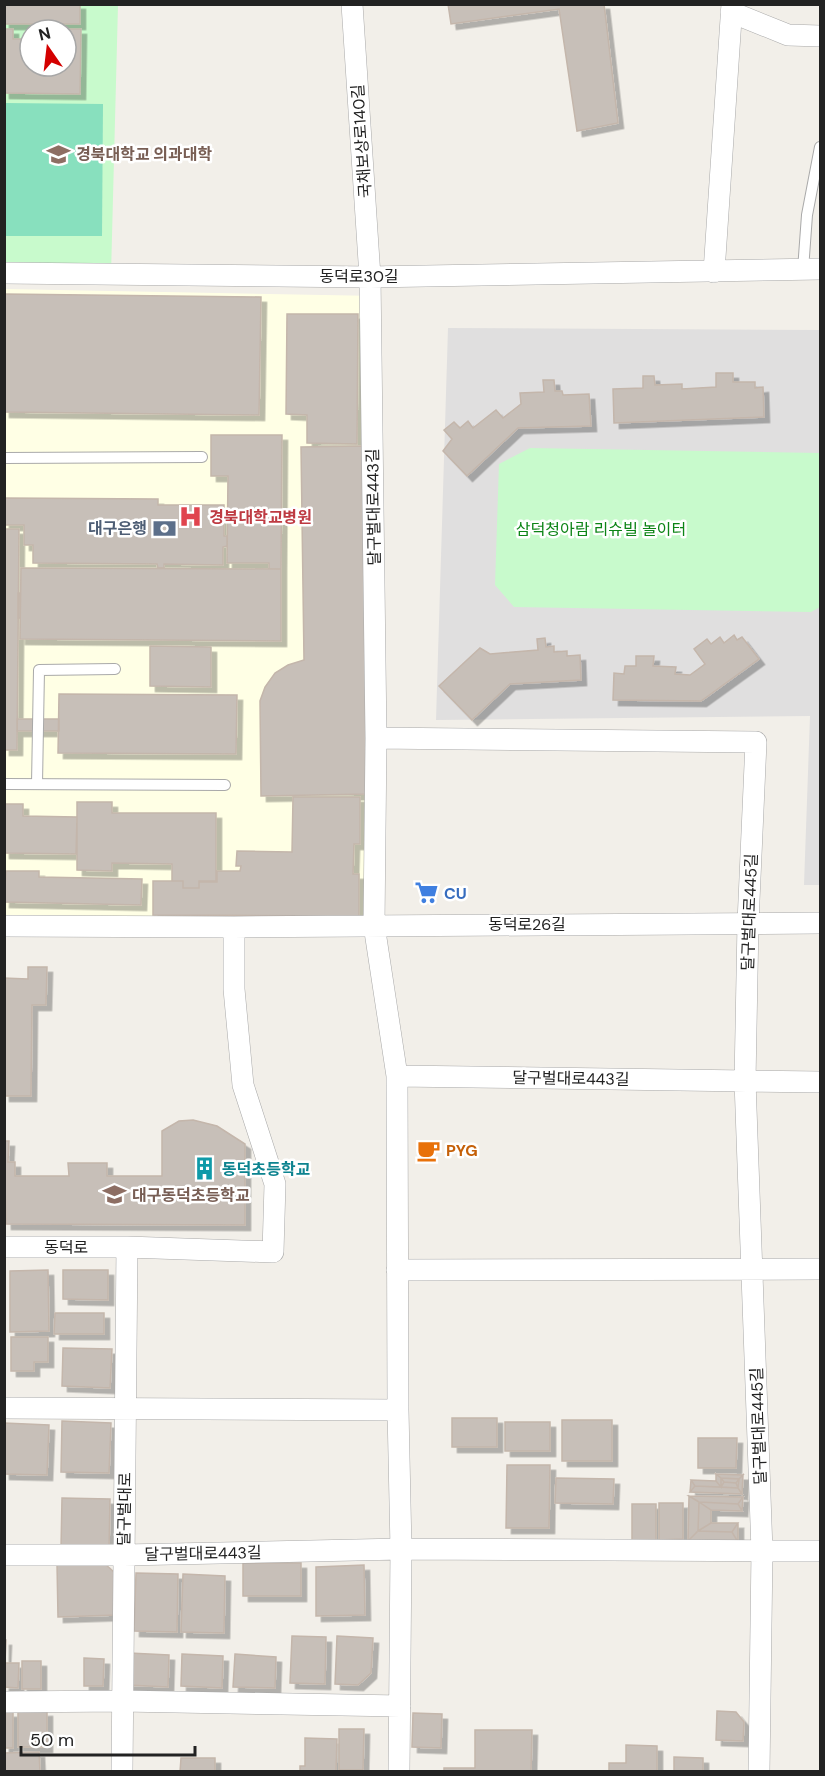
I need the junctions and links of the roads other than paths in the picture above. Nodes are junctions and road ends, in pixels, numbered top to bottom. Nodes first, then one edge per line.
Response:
1 (352, 4) edge
2 (731, 8) edge
3 (820, 36) edge
4 (820, 147) edge
5 (812, 270) edge
6 (714, 272) junction
7 (4, 273) edge
8 (370, 276) junction
9 (202, 457) dead end
10 (4, 458) edge
11 (115, 669) dead end
12 (376, 738) junction
13 (4, 784) edge
14 (37, 784) junction
15 (225, 785) dead end
16 (748, 923) junction
17 (820, 923) edge
18 (374, 925) junction
19 (4, 926) edge
20 (234, 927) junction
21 (396, 1076) junction
22 (746, 1081) junction
23 (820, 1082) edge
24 (4, 1247) edge
25 (127, 1247) junction
26 (752, 1269) junction
27 (820, 1269) edge
28 (397, 1270) junction
29 (126, 1407) junction
30 (4, 1408) edge
31 (398, 1410) junction
32 (401, 1549) junction
33 (762, 1551) junction
34 (820, 1551) edge
35 (4, 1555) edge
36 (124, 1555) junction
37 (122, 1701) junction
38 (4, 1702) edge
39 (400, 1707) junction
40 (122, 1772) edge
41 (399, 1772) edge
42 (759, 1772) edge

1 - 8 street, 국채보상로140길
2 - 3 street
2 - 6 street
4 - 5 lane, 동덕로30길
5 - 6 street, 동덕로30길
6 - 8 street, 동덕로30길
7 - 8 street, 동덕로30길
8 - 12 street, 달구벌대로443길
9 - 10 lane
11 - 14 lane
12 - 16 street, 달구벌대로445길
12 - 18 street, 달구벌대로443길
13 - 14 lane
14 - 15 lane
16 - 17 street, 동덕로26길
16 - 18 street, 동덕로26길
16 - 22 street, 달구벌대로445길
18 - 20 street, 동덕로26길
18 - 21 street, 달구벌대로443길
19 - 20 street, 동덕로26길
20 - 25 street, 동덕로
21 - 22 street, 달구벌대로443길
21 - 28 street, 달구벌대로443길
22 - 23 street
22 - 26 street, 달구벌대로445길
24 - 25 street, 동덕로
25 - 29 street, 달구벌대로
26 - 27 street
26 - 28 street
26 - 33 street, 달구벌대로445길
28 - 31 street, 달구벌대로443길
29 - 30 street
29 - 31 street
29 - 36 street, 달구벌대로
31 - 32 street, 달구벌대로443길
32 - 33 street
32 - 36 street, 달구벌대로443길
32 - 39 street, 달구벌대로443길
33 - 34 street
33 - 42 street, 달구벌대로445길
35 - 36 street, 달구벌대로443길
36 - 37 street, 달구벌대로
37 - 38 street
37 - 39 street
37 - 40 street, 달구벌대로
39 - 41 street, 달구벌대로443길

